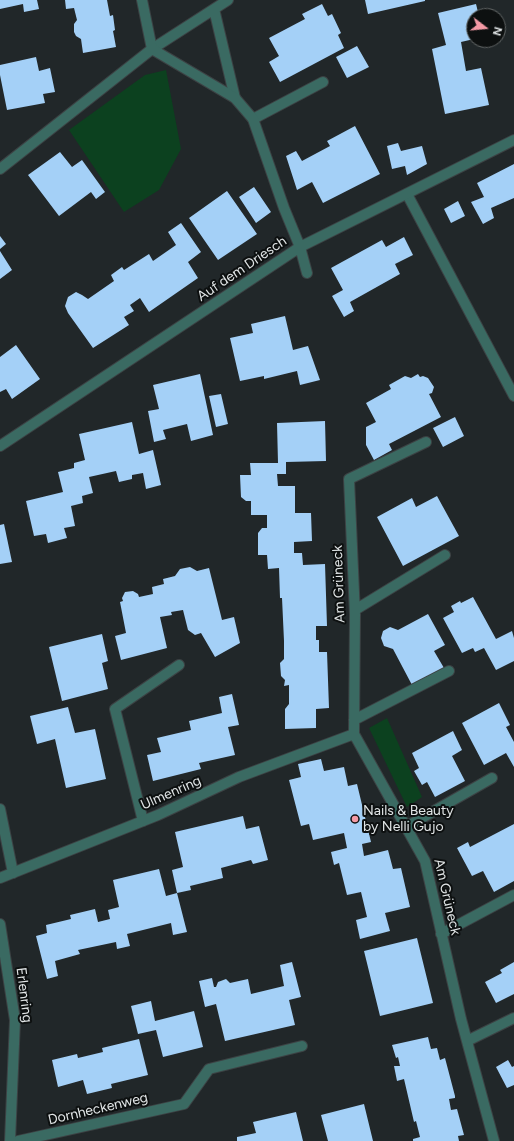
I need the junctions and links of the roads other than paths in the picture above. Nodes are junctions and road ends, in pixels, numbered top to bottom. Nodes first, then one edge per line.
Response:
1 (142, 0) edge
2 (228, 0) edge
3 (214, 9) junction
4 (152, 49) junction
5 (323, 82) dead end
6 (235, 98) junction
7 (252, 119) junction
8 (514, 140) edge
9 (3, 167) edge
10 (407, 194) junction
11 (300, 247) junction
12 (307, 273) dead end
13 (514, 396) edge
14 (426, 442) dead end
15 (0, 446) edge
16 (445, 555) dead end
17 (355, 610) junction
18 (179, 665) dead end
19 (449, 671) dead end
20 (354, 720) junction
21 (354, 734) junction
22 (492, 778) dead end
23 (0, 810) edge
24 (143, 821) junction
25 (406, 827) junction
26 (13, 873) junction
27 (0, 878) edge
28 (514, 896) edge
29 (0, 924) edge
30 (441, 934) junction
31 (514, 1018) edge
32 (467, 1041) junction
33 (302, 1046) dead end
34 (10, 1141) edge
35 (18, 1141) edge
36 (494, 1141) edge

1 - 4 street
2 - 3 street
3 - 4 street
3 - 6 street
4 - 6 street
4 - 9 street
5 - 7 street
6 - 7 street
7 - 11 street
8 - 10 street, Auf dem Driesch
10 - 11 street, Auf dem Driesch
10 - 13 street
11 - 12 street
11 - 15 street, Auf dem Driesch
14 - 17 street, Am Grüneck
16 - 17 street
17 - 20 street, Am Grüneck
18 - 24 street
19 - 20 street
20 - 21 street, Am Grüneck
21 - 24 street, Ulmenring
21 - 25 street, Am Grüneck
22 - 25 street
23 - 26 street
24 - 26 street, Ulmenring
25 - 30 street, Am Grüneck
26 - 27 street, Ulmenring
28 - 30 street
29 - 34 street, Erlenring
30 - 32 street, Am Grüneck
31 - 32 street
32 - 36 street, Am Grüneck
33 - 35 street, Dornheckenweg

